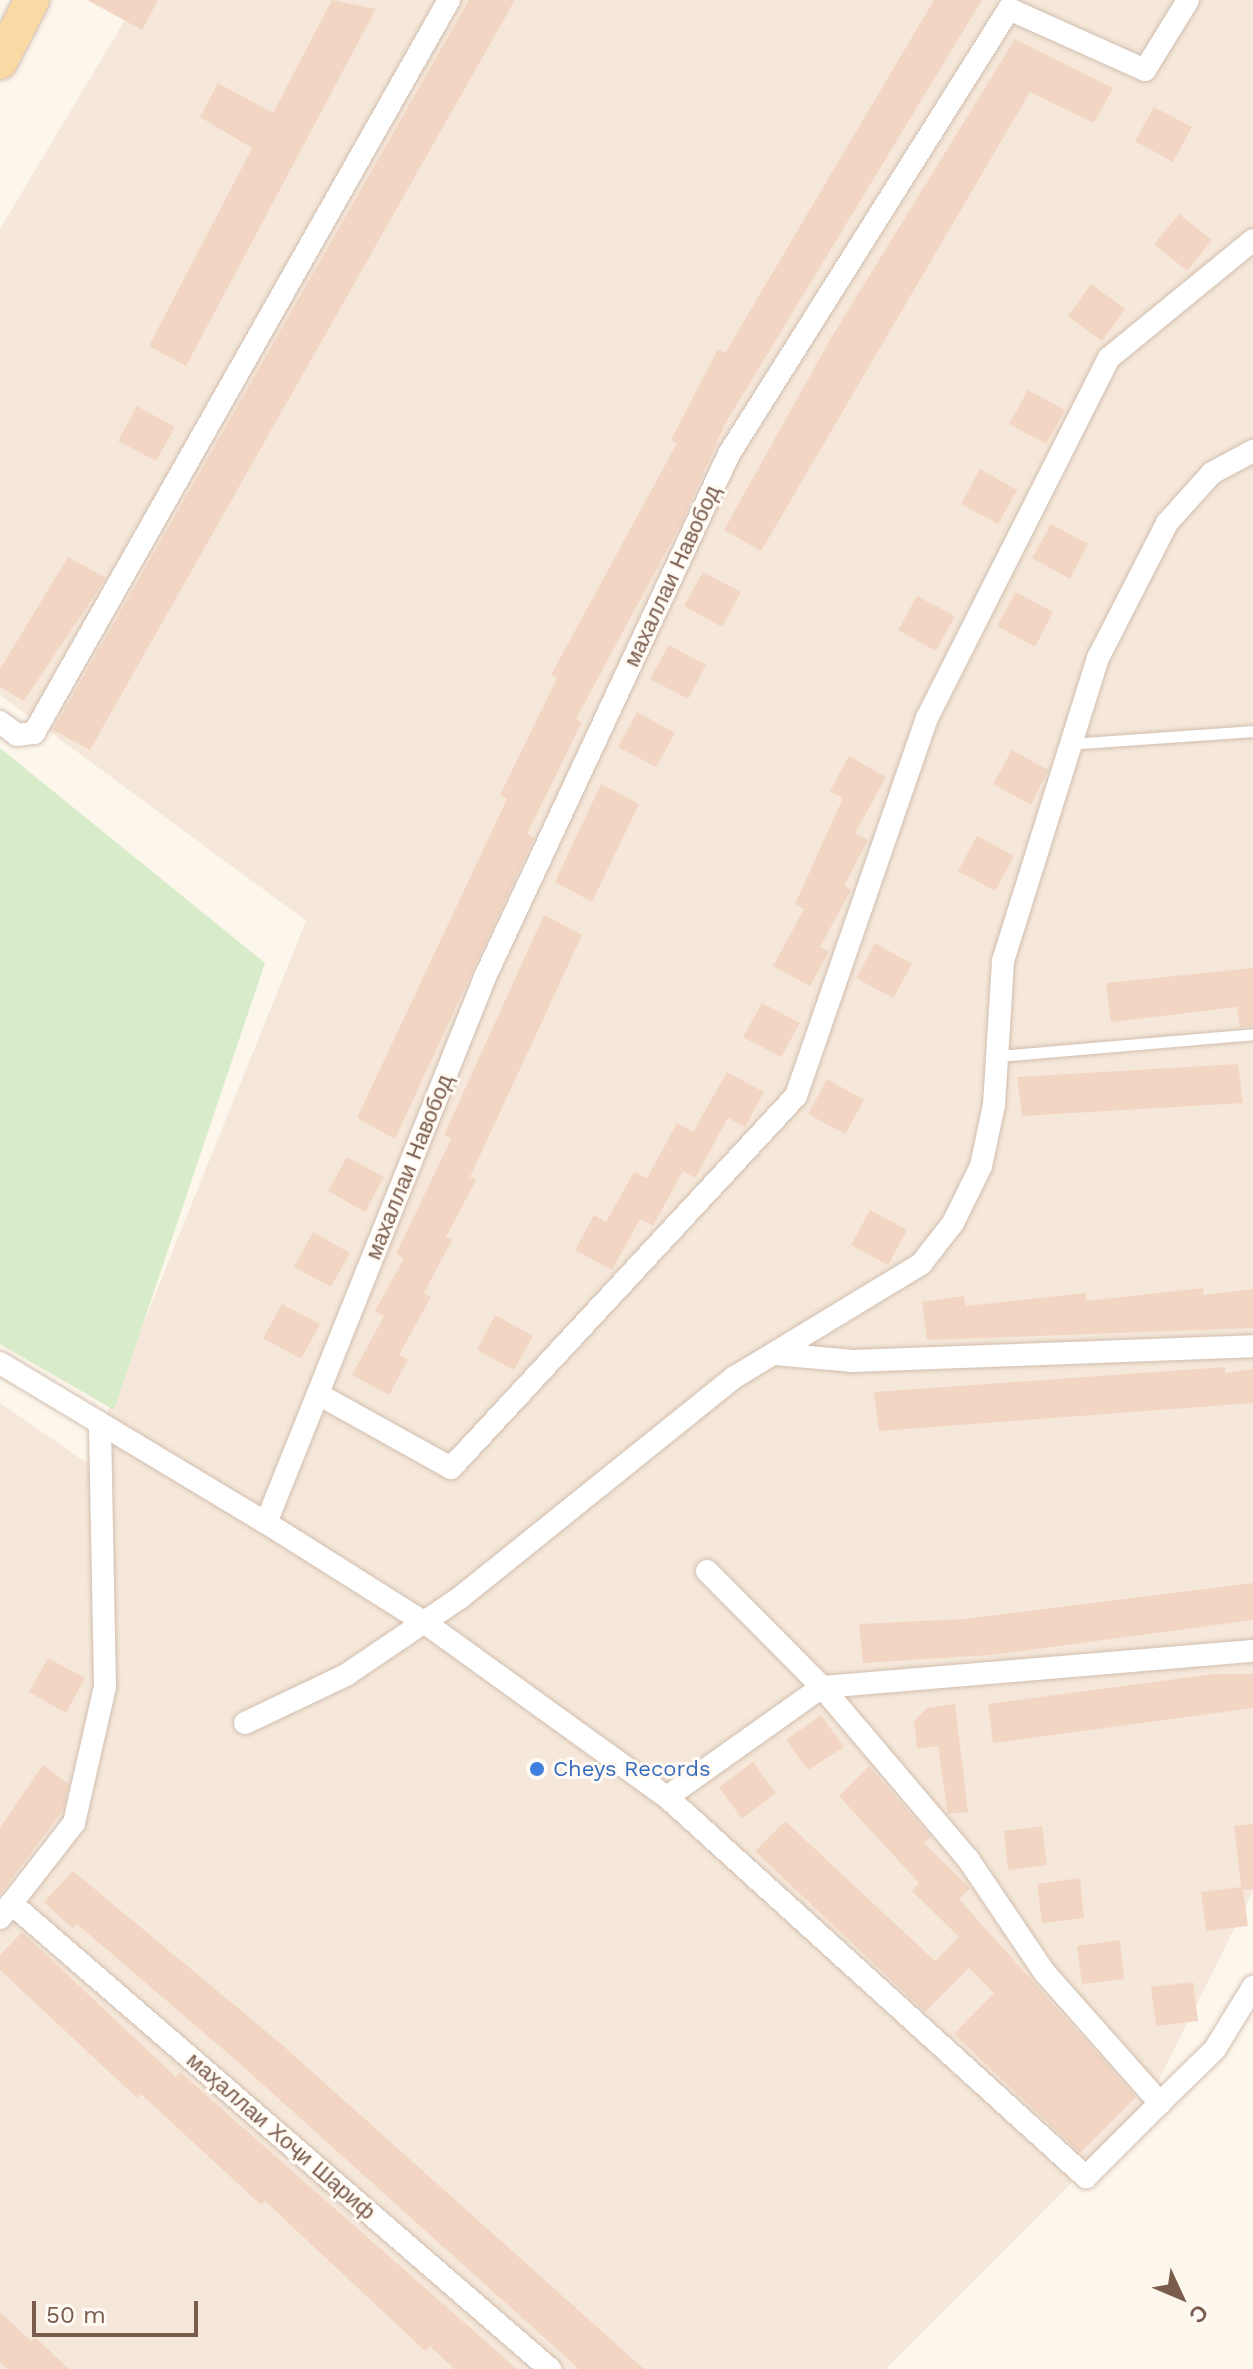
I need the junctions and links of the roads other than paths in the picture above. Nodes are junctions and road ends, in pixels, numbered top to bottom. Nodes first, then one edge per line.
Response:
1 (32, 0) edge
2 (449, 0) edge
3 (1188, 0) edge
4 (0, 62) edge
5 (1253, 240) edge
6 (1253, 451) edge
7 (0, 722) edge
8 (1253, 731) edge
9 (1067, 744) junction
10 (1253, 1034) edge
11 (998, 1056) junction
12 (1253, 1346) edge
13 (775, 1354) junction
14 (0, 1363) edge
15 (318, 1394) junction
16 (100, 1423) junction
17 (261, 1520) junction
18 (707, 1571) dead end
19 (424, 1622) junction
20 (1253, 1651) edge
21 (822, 1687) junction
22 (245, 1723) dead end
23 (667, 1797) junction
24 (6, 1910) edge
25 (1253, 1987) edge
26 (1160, 2103) junction
27 (550, 2369) edge

1 - 4 main road
2 - 7 street
3 - 15 street, махаллаи Навобод
5 - 15 street
6 - 9 street
8 - 9 lane
9 - 11 street
10 - 11 lane
11 - 13 street
12 - 13 street
13 - 19 street
14 - 16 street
15 - 17 street, махаллаи Навобод
16 - 17 street
16 - 24 street, маҳаллаи Хоҷи Шариф
17 - 19 street
18 - 21 street
19 - 22 street
19 - 23 street
20 - 21 street
21 - 23 street
21 - 26 street
23 - 26 street
24 - 27 street, маҳаллаи Хоҷи Шариф
25 - 26 street

